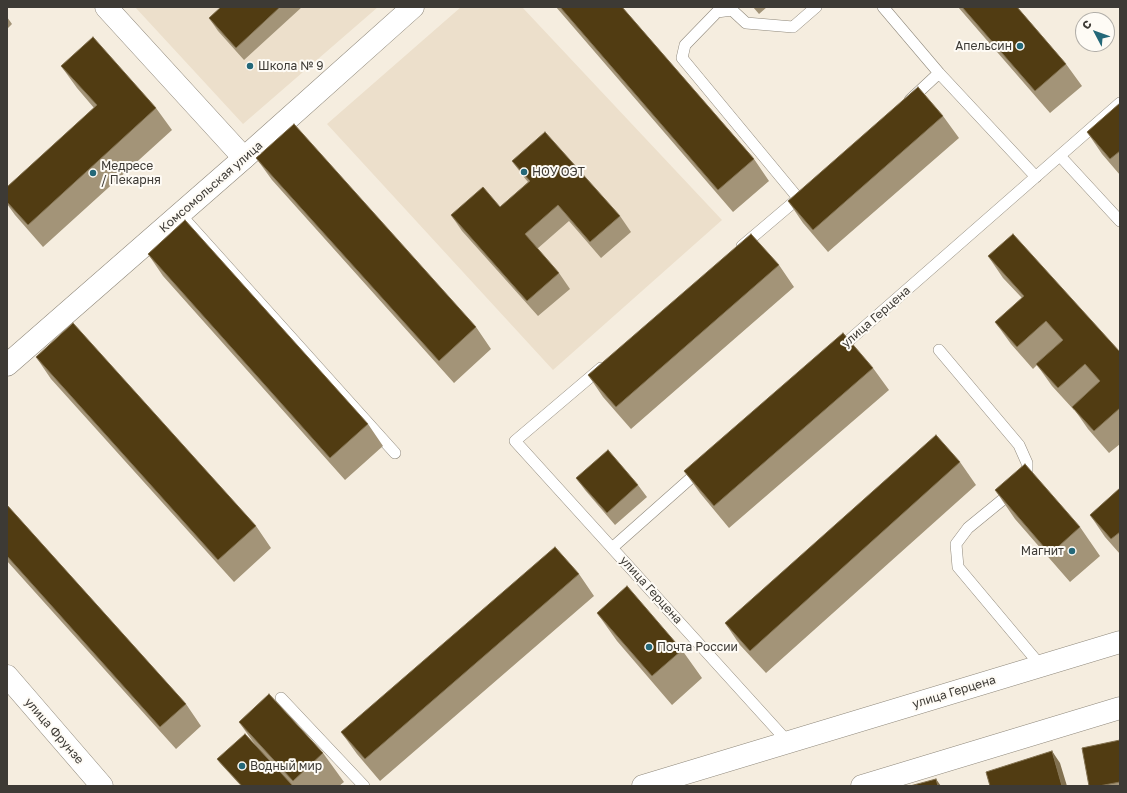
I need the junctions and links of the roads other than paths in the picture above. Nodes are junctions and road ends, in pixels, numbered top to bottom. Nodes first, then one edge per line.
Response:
1 (106, 7) edge
2 (413, 7) edge
3 (816, 7) edge
4 (883, 7) edge
5 (939, 73) junction
6 (1120, 103) edge
7 (904, 105) edge
8 (1060, 156) junction
9 (244, 158) junction
10 (1036, 177) junction
11 (809, 188) edge
12 (798, 198) junction
13 (180, 214) junction
14 (1120, 221) edge
15 (731, 255) edge
16 (939, 350) dead end
17 (611, 359) edge
18 (827, 360) edge
19 (7, 365) edge
20 (395, 453) dead end
21 (708, 464) edge
22 (612, 548) junction
23 (1120, 642) edge
24 (1041, 666) junction
25 (7, 676) edge
26 (281, 698) dead end
27 (1120, 708) edge
28 (788, 742) junction
29 (102, 786) edge
30 (364, 786) edge
31 (643, 786) edge
32 (862, 786) edge

1 - 9 street
2 - 9 street, Комсомольская улица
3 - 12 lane
4 - 5 lane
5 - 7 lane
5 - 10 lane
6 - 8 lane, улица Герцена
8 - 10 lane, улица Герцена
8 - 14 lane
9 - 13 street, Комсомольская улица
10 - 18 lane, улица Герцена
11 - 12 lane
12 - 15 lane
13 - 19 street, Комсомольская улица
13 - 20 lane
16 - 24 lane
17 - 22 lane
21 - 22 lane, улица Герцена
22 - 28 lane, улица Герцена
23 - 24 street, улица Герцена
24 - 28 street, улица Герцена
25 - 29 street, улица Фрунзе
26 - 30 lane
27 - 32 street
28 - 31 street, улица Герцена

